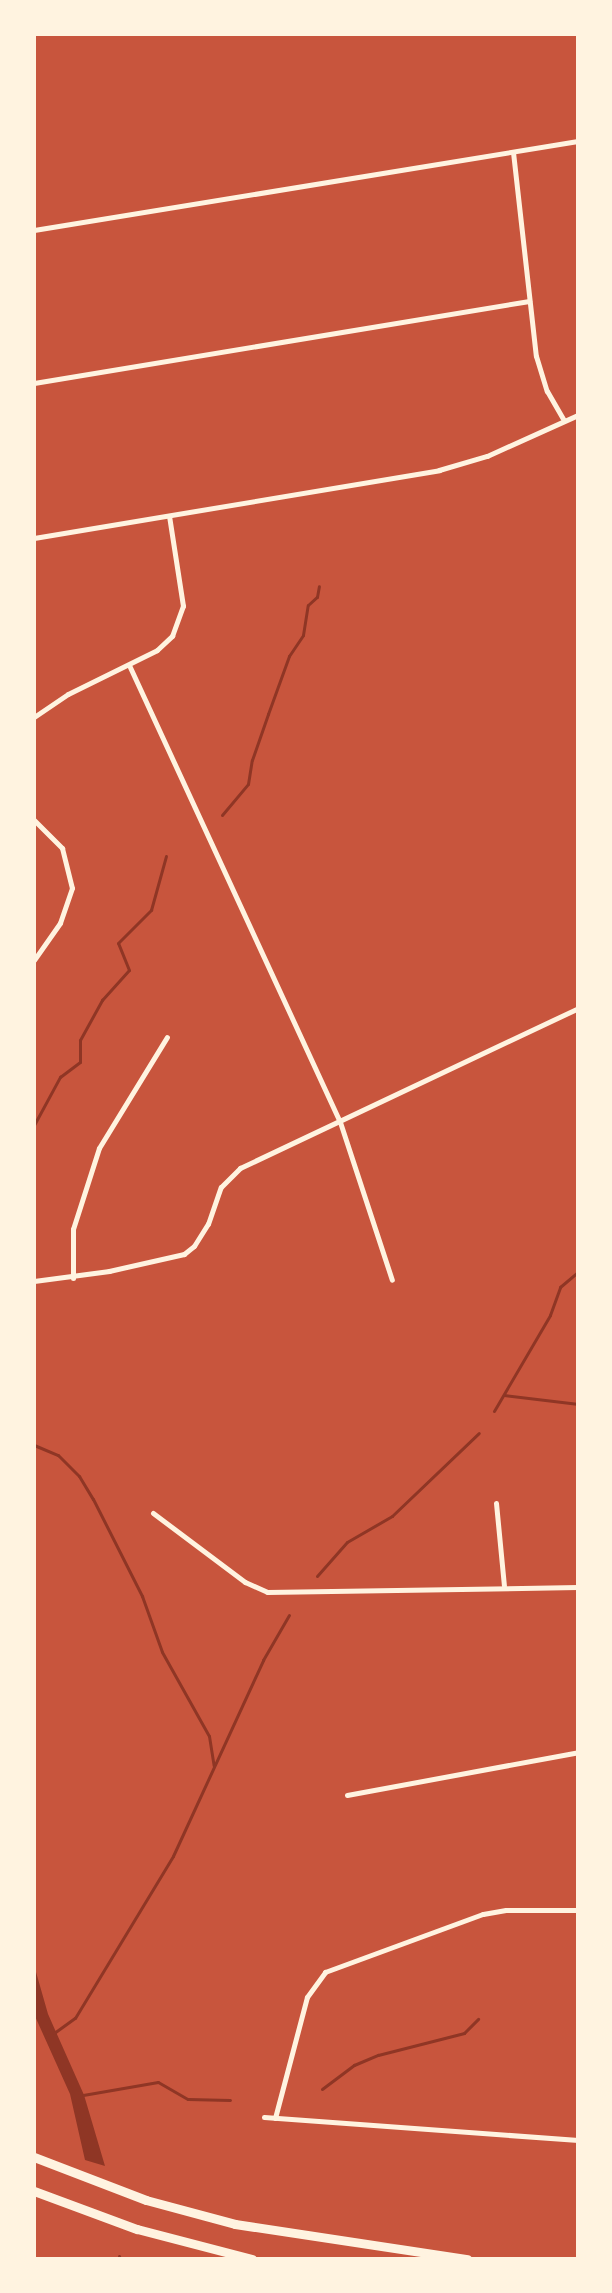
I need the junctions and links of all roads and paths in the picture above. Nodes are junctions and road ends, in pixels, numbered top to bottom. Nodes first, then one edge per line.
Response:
1 (578, 141) edge
2 (513, 152) junction
3 (34, 230) edge
4 (529, 301) junction
5 (34, 383) edge
6 (578, 415) edge
7 (564, 421) junction
8 (169, 516) junction
9 (34, 538) edge
10 (129, 665) junction
11 (34, 717) edge
12 (34, 820) edge
13 (34, 960) edge
14 (578, 1008) edge
15 (167, 1037) dead end
16 (340, 1122) junction
17 (73, 1278) junction
18 (392, 1280) dead end
19 (34, 1281) edge
20 (496, 1503) dead end
21 (153, 1513) dead end
22 (504, 1586) junction
23 (578, 1587) edge
24 (578, 1752) edge
25 (347, 1795) dead end
26 (578, 1910) edge
27 (264, 2117) dead end
28 (275, 2118) junction
29 (578, 2140) edge
30 (34, 2157) edge
31 (34, 2191) edge
32 (252, 2259) edge
33 (467, 2259) edge

1 - 2 street
2 - 3 street
2 - 4 street
4 - 5 street
4 - 7 street
6 - 7 street
7 - 8 street
8 - 9 street
8 - 10 street
10 - 11 street
10 - 16 street
12 - 13 street
14 - 16 street
15 - 17 street
16 - 17 street
16 - 18 street
17 - 19 street
20 - 22 street
21 - 22 street
22 - 23 street
24 - 25 street
26 - 28 street
27 - 28 street
28 - 29 street
30 - 33 highway
31 - 32 highway

